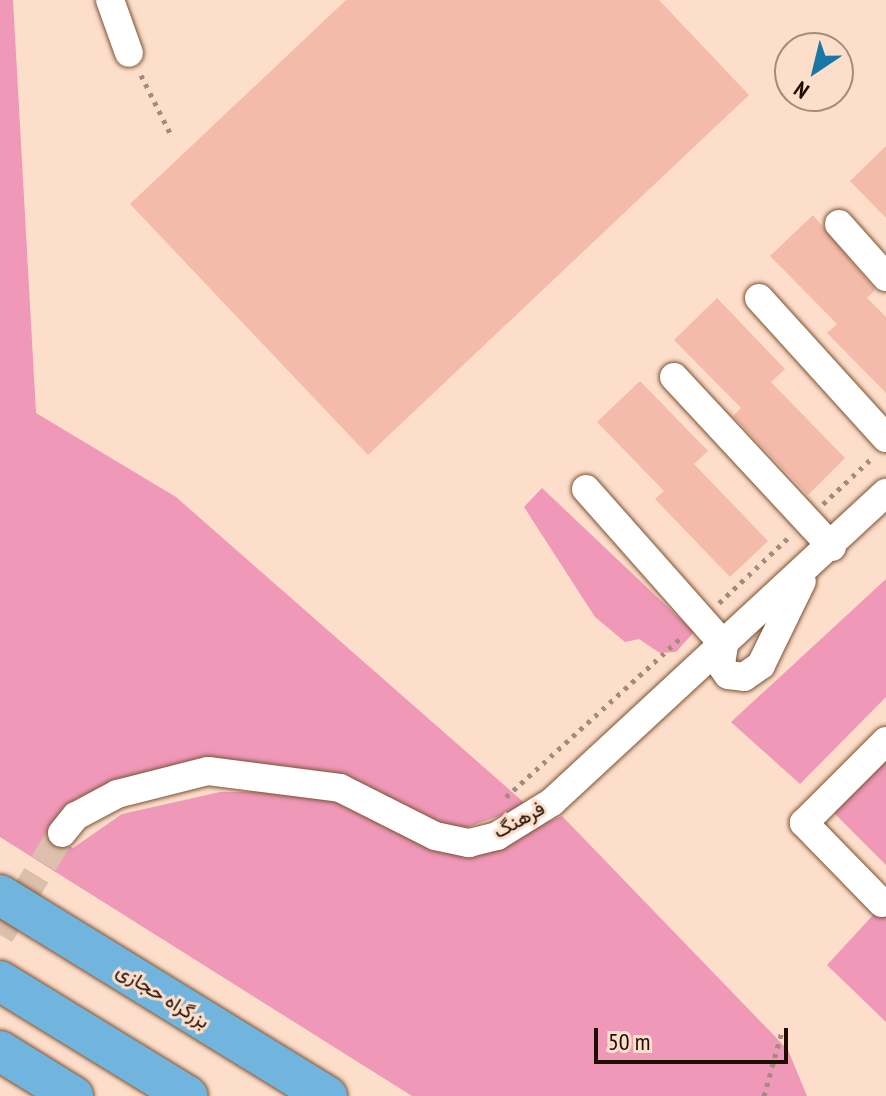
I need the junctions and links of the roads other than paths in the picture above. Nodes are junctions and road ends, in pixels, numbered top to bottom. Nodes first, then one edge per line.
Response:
1 (110, 0) edge
2 (129, 53) road end
3 (839, 224) dead end
4 (886, 277) edge
5 (759, 298) dead end
6 (674, 377) dead end
7 (880, 446) edge
8 (586, 489) dead end
9 (886, 493) edge
10 (832, 547) junction
11 (807, 569) junction
12 (724, 645) junction
13 (886, 741) edge
14 (62, 833) tunnel mouth
15 (0, 882) edge
16 (0, 895) edge
17 (882, 903) dead end
18 (40, 920) junction
19 (0, 981) edge
20 (0, 1051) edge
21 (73, 1096) edge
22 (188, 1096) edge
23 (327, 1096) edge

1 - 2 street
3 - 4 street
5 - 7 street
6 - 10 street
8 - 12 street
9 - 10 street, فرهنگ
10 - 11 street, فرهنگ
11 - 12 street, فرهنگ
11 - 12 street
12 - 14 street, فرهنگ
13 - 17 street
15 - 18 highway
16 - 18 highway, بزرگراه حجازی
18 - 23 highway, بزرگراه حجازی
19 - 22 highway
20 - 21 highway

